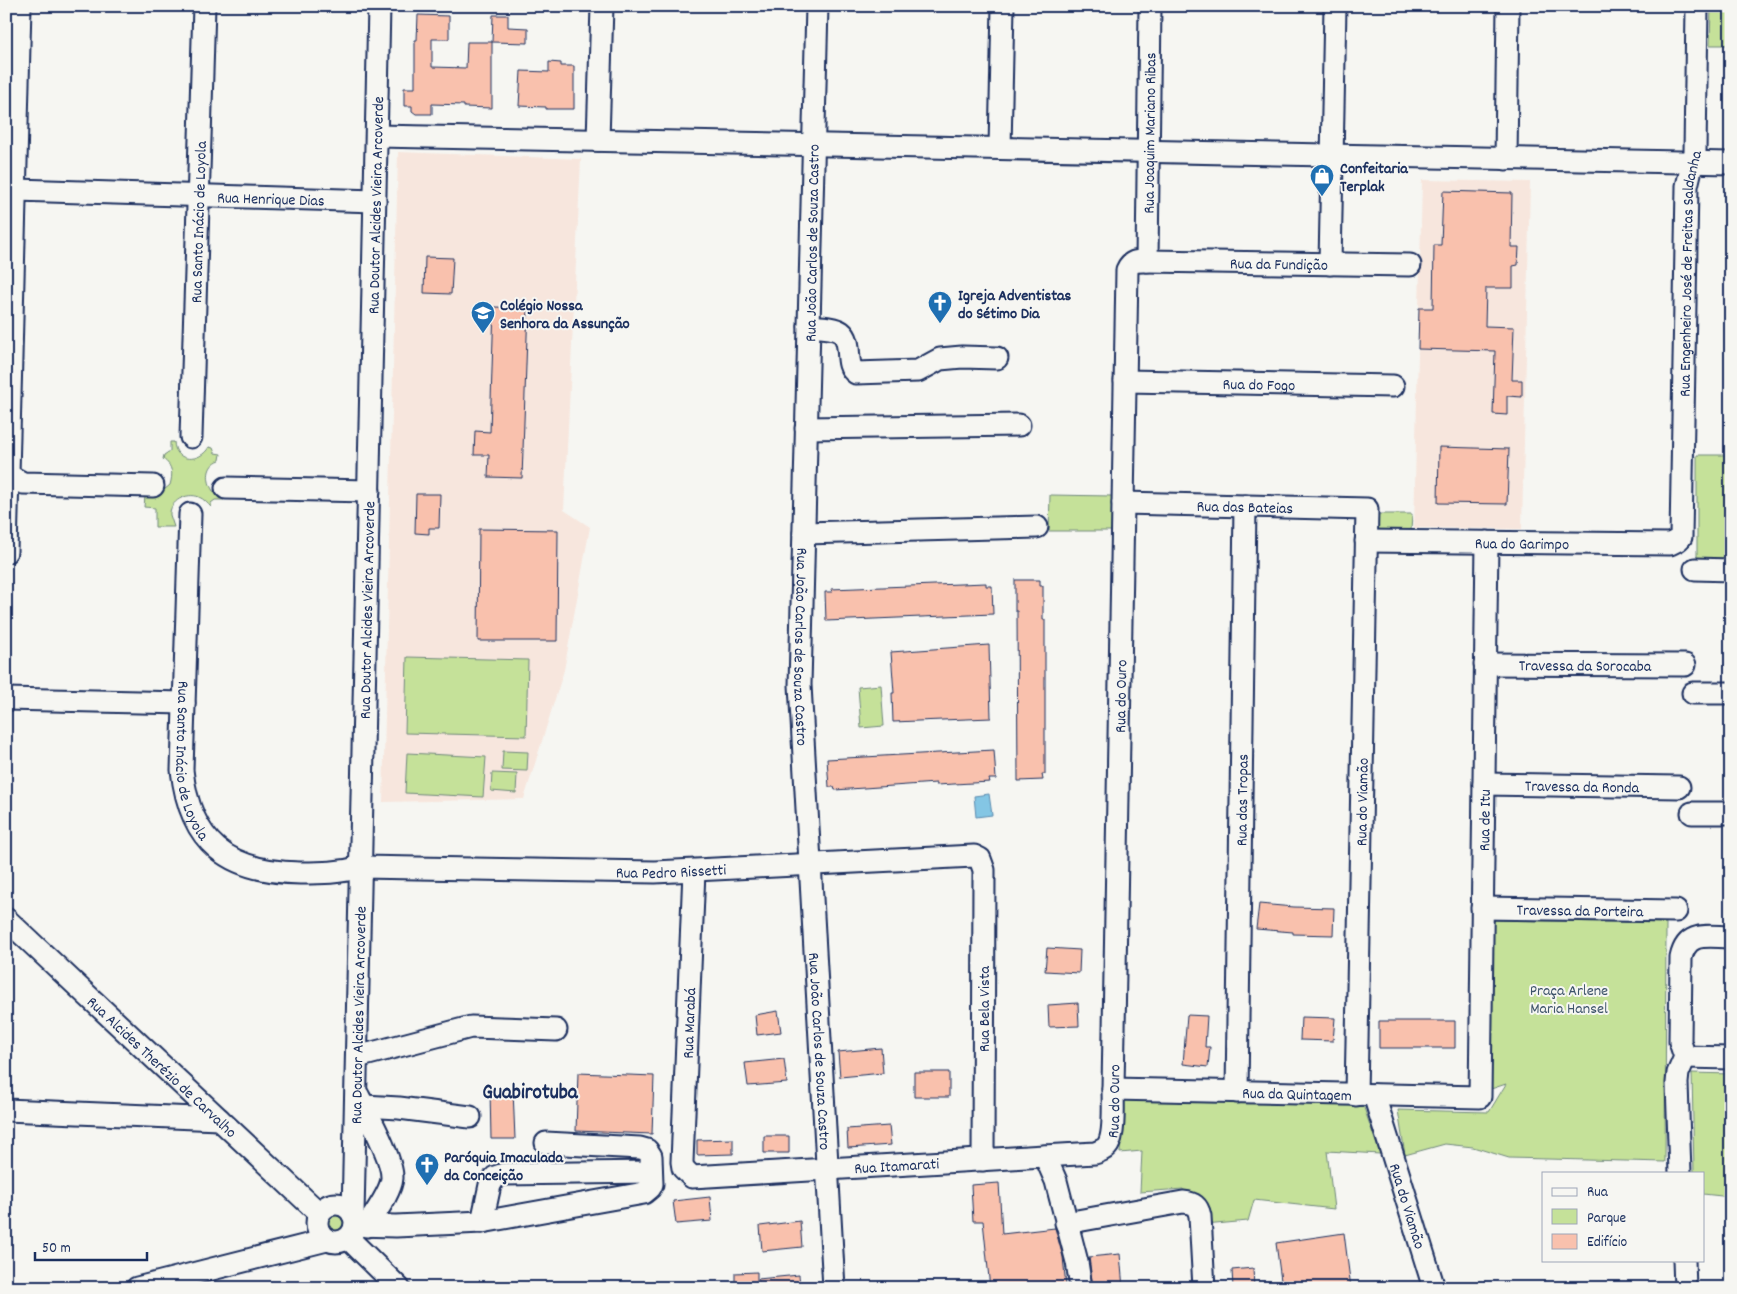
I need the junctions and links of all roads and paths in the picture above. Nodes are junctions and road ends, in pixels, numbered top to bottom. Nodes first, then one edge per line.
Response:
1 (20, 6) edge
2 (204, 6) edge
3 (379, 6) edge
4 (602, 6) edge
5 (817, 6) edge
6 (1003, 6) edge
7 (1150, 6) edge
8 (1335, 6) edge
9 (1508, 6) edge
10 (1698, 6) edge
11 (377, 136) junction
12 (598, 140) junction
13 (814, 145) junction
14 (1000, 148) junction
15 (1148, 151) junction
16 (1332, 155) junction
17 (1506, 159) junction
18 (1692, 162) junction
19 (1731, 163) edge
20 (16, 190) junction
21 (198, 196) junction
22 (375, 201) junction
23 (1147, 261) junction
24 (1330, 264) junction
25 (1410, 265) dead end
26 (809, 326) junction
27 (997, 358) dead end
28 (1125, 381) junction
29 (1393, 386) dead end
30 (1019, 425) dead end
31 (806, 428) junction
32 (191, 437) dead end
33 (7, 474) edge
34 (154, 486) dead end
35 (226, 488) dead end
36 (369, 491) junction
37 (1123, 503) junction
38 (1245, 506) junction
39 (1367, 509) joint
40 (190, 514) dead end
41 (1036, 527) dead end
42 (804, 534) junction
43 (1678, 540) joint
44 (1366, 542) junction
45 (1487, 542) junction
46 (6, 552) edge
47 (1695, 569) dead end
48 (1731, 570) edge
49 (1485, 664) junction
50 (1685, 665) dead end
51 (1694, 693) dead end
52 (1731, 693) edge
53 (6, 699) edge
54 (184, 703) junction
55 (1484, 784) junction
56 (1679, 787) dead end
57 (1692, 813) dead end
58 (1731, 814) edge
59 (980, 859) joint
60 (810, 864) junction
61 (361, 867) junction
62 (694, 871) junction
63 (1482, 908) junction
64 (1676, 911) dead end
65 (6, 919) edge
66 (1731, 937) edge
67 (556, 1030) dead end
68 (357, 1056) junction
69 (1685, 1058) junction
70 (1731, 1058) edge
71 (1113, 1089) junction
72 (1237, 1092) junction
73 (1365, 1095) junction
74 (1480, 1097) joint
75 (360, 1098) junction
76 (6, 1110) edge
77 (470, 1117) dead end
78 (219, 1119) junction
79 (546, 1143) dead end
80 (1107, 1146) joint
81 (1046, 1156) junction
82 (983, 1160) junction
83 (827, 1170) junction
84 (652, 1172) junction
85 (1680, 1172) edge
86 (687, 1173) joint
87 (319, 1213) junction
88 (482, 1222) junction
89 (1066, 1223) junction
90 (350, 1229) junction
91 (1684, 1262) edge
92 (136, 1288) edge
93 (399, 1288) edge
94 (834, 1288) edge
95 (1081, 1288) edge
96 (1204, 1288) edge
97 (1434, 1288) edge
98 (1685, 1288) edge

1 - 20 street
2 - 21 street, Rua Santo Inácio de Loyola
3 - 11 street, Rua Doutor Alcides Vieira Arcoverde
4 - 12 street
5 - 13 street, Rua João Carlos de Souza Castro
6 - 14 street
7 - 15 street, Rua Joaquim Mariano Ribas
8 - 16 street
9 - 17 street
10 - 18 street, Rua Engenheiro José de Freitas Saldanha
11 - 12 street
11 - 22 street, Rua Doutor Alcides Vieira Arcoverde
12 - 13 street
13 - 14 street
13 - 26 street, Rua João Carlos de Souza Castro
14 - 15 street
15 - 16 street
15 - 23 street, Rua Joaquim Mariano Ribas
16 - 17 street
16 - 24 street
17 - 18 street
18 - 19 street
18 - 43 street, Rua Engenheiro José de Freitas Saldanha
20 - 21 street, Rua Henrique Dias
20 - 33 street
21 - 22 street, Rua Henrique Dias
21 - 32 street, Rua Santo Inácio de Loyola
22 - 36 street, Rua Doutor Alcides Vieira Arcoverde
23 - 24 street, Rua da Fundição
23 - 28 street, Rua do Ouro
24 - 25 street, Rua da Fundição
26 - 27 street
26 - 31 street, Rua João Carlos de Souza Castro
28 - 29 street, Rua do Fogo
28 - 37 street, Rua do Ouro
30 - 31 street
31 - 42 street, Rua João Carlos de Souza Castro
33 - 34 street
33 - 46 street
35 - 36 street
36 - 61 street, Rua Doutor Alcides Vieira Arcoverde
37 - 38 street, Rua das Bateias
37 - 71 street, Rua do Ouro
38 - 39 street, Rua das Bateias
38 - 72 street, Rua das Tropas
39 - 44 street, Rua do Viamão
40 - 54 street, Rua Santo Inácio de Loyola
41 - 42 street
42 - 60 street, Rua João Carlos de Souza Castro
43 - 45 street, Rua do Garimpo
44 - 45 street, Rua do Garimpo
44 - 73 street, Rua do Viamão
45 - 49 street, Rua de Itu
47 - 48 street
49 - 50 street, Travessa da Sorocaba
49 - 55 street, Rua de Itu
51 - 52 street
53 - 54 street
54 - 61 street, Rua Santo Inácio de Loyola
55 - 56 street, Travessa da Ronda
55 - 63 street, Rua de Itu
57 - 58 street
59 - 60 street, Rua Pedro Rissetti
59 - 82 street, Rua Bela Vista
60 - 62 street, Rua Pedro Rissetti
60 - 83 street, Rua João Carlos de Souza Castro
61 - 62 street, Rua Pedro Rissetti
61 - 68 street, Rua Doutor Alcides Vieira Arcoverde
62 - 86 street, Rua Marabá
63 - 64 street, Travessa da Porteira
63 - 74 street, Rua de Itu
65 - 78 street, Rua Alcides Therézio de Carvalho
66 - 69 street
67 - 68 street
68 - 75 street, Rua Doutor Alcides Vieira Arcoverde
69 - 70 street
69 - 85 street
71 - 72 street, Rua da Quintagem
71 - 80 street, Rua do Ouro
72 - 73 street, Rua da Quintagem
73 - 74 street, Rua da Quintagem
73 - 97 street, Rua do Viamão
75 - 77 street
75 - 90 street, Rua Doutor Alcides Vieira Arcoverde
75 - 90 street
76 - 78 street
78 - 87 street, Rua Alcides Therézio de Carvalho
79 - 84 street
80 - 81 street, Rua Itamarati
81 - 82 street, Rua Itamarati
81 - 89 street
82 - 83 street, Rua Itamarati
83 - 86 street, Rua Itamarati
83 - 94 street, Rua João Carlos de Souza Castro
84 - 88 street
84 - 88 street
87 - 90 street
87 - 90 street
88 - 90 street
89 - 95 street
89 - 96 street
90 - 92 street
90 - 93 street
91 - 98 street

